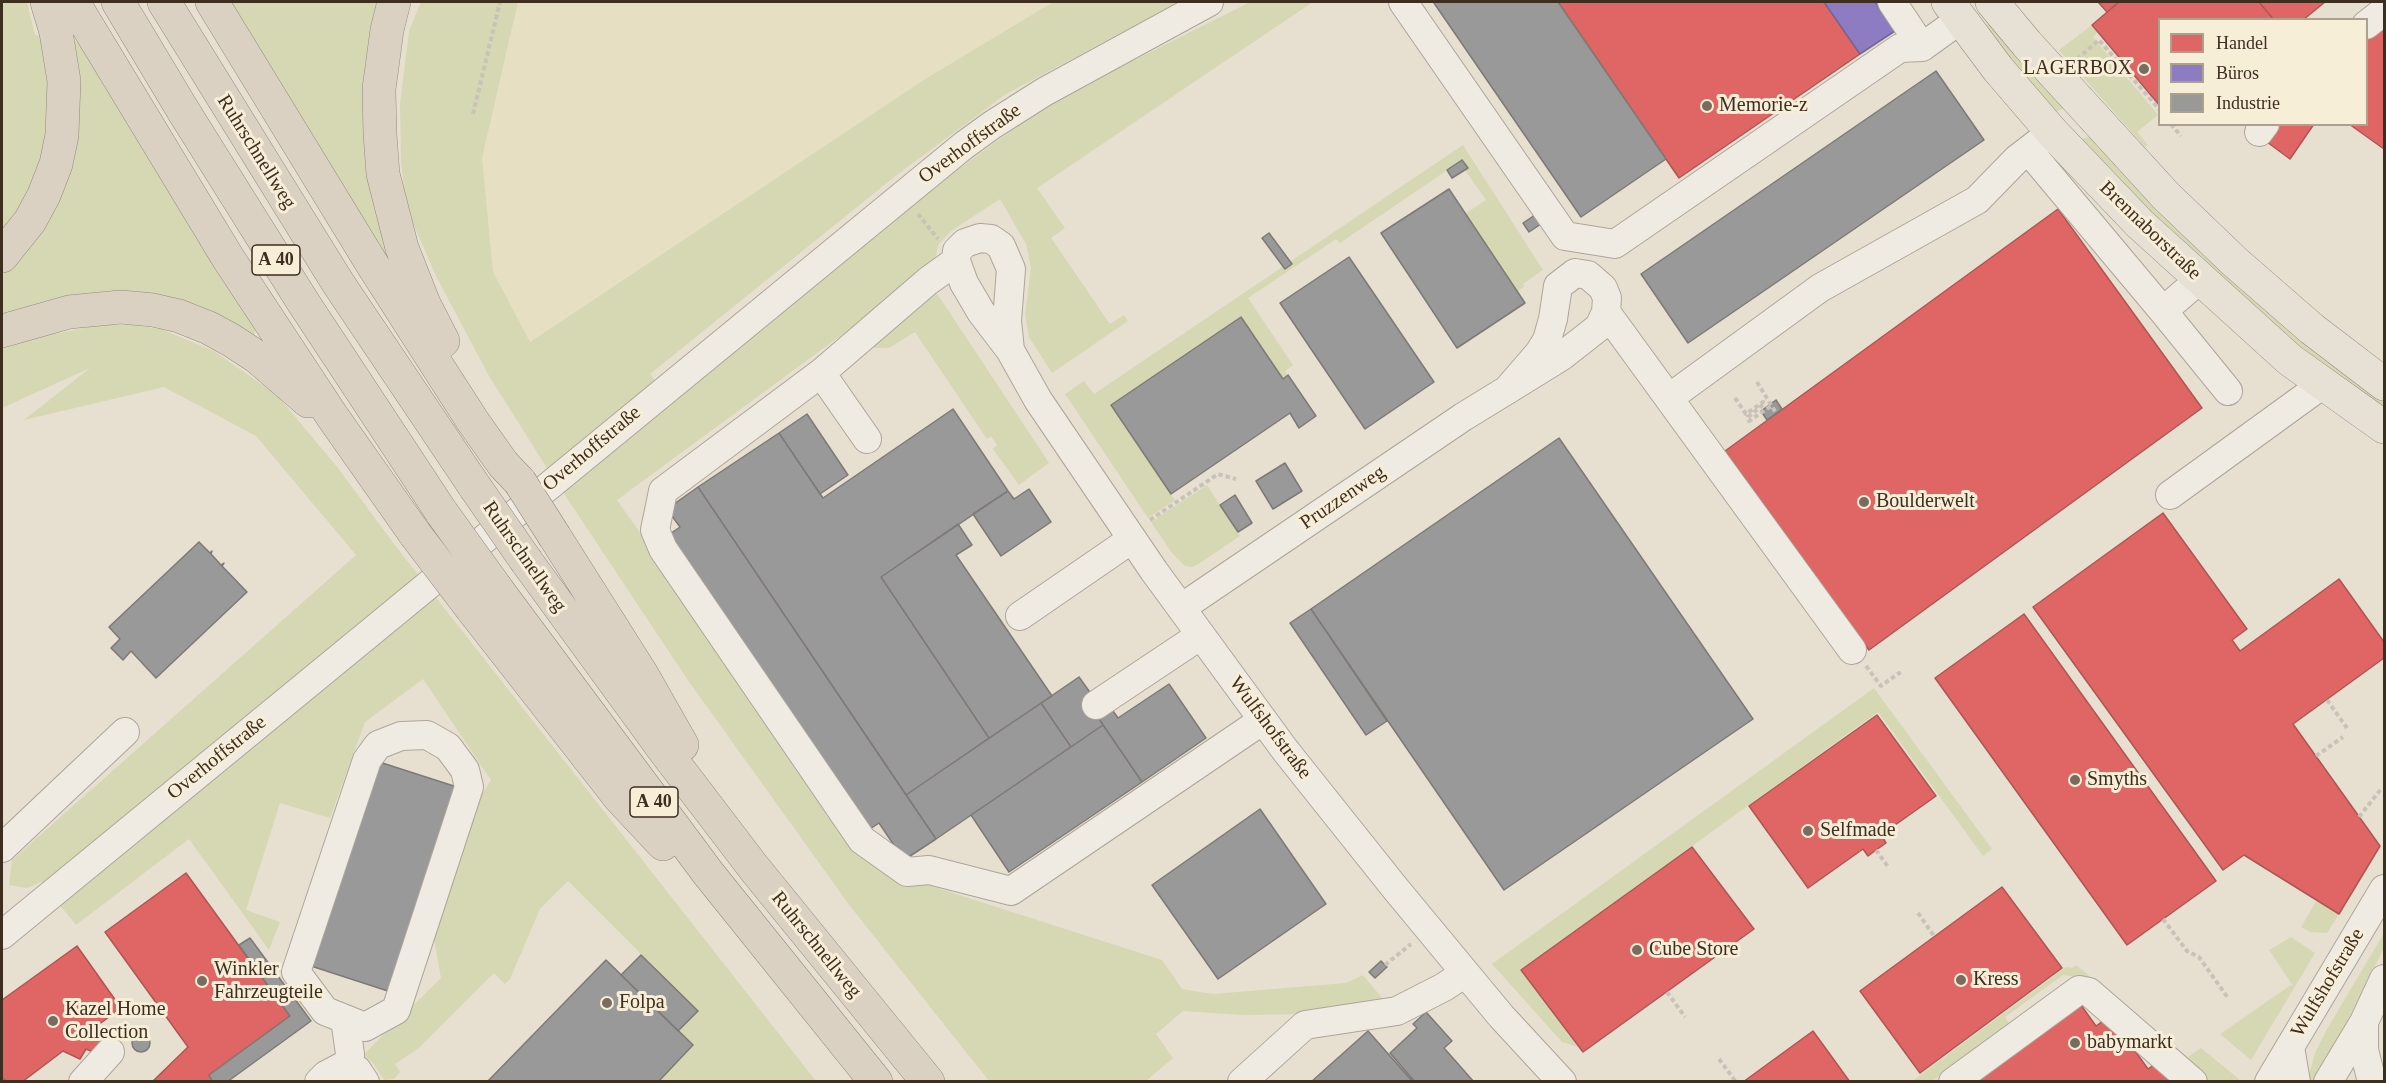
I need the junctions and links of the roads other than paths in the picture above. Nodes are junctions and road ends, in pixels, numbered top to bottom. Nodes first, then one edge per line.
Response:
1 (47, 2) edge
2 (73, 2) edge
3 (118, 2) edge
4 (164, 2) edge
5 (212, 2) edge
6 (394, 2) edge
7 (1209, 2) edge
8 (1403, 2) edge
9 (1892, 2) edge
10 (1990, 2) edge
11 (1954, 10) edge
12 (2385, 11) edge
13 (2368, 24) edge
14 (1922, 47) junction
15 (2092, 115) junction
16 (2040, 141) junction
17 (1616, 244) junction
18 (950, 253) junction
19 (2, 256) edge
20 (2199, 280) junction
21 (1597, 281) junction
22 (2163, 311) junction
23 (1606, 312) junction
24 (2, 331) edge
25 (1010, 350) junction
26 (821, 373) junction
27 (2323, 384) junction
28 (2385, 384) edge
29 (1507, 390) junction
30 (2228, 391) dead end
31 (1669, 398) junction
32 (2385, 427) edge
33 (867, 439) dead end
34 (511, 468) junction
35 (2170, 495) dead end
36 (390, 499) junction
37 (1139, 531) junction
38 (1181, 608) junction
39 (1020, 616) dead end
40 (1201, 635) junction
41 (1852, 650) dead end
42 (1096, 705) dead end
43 (1263, 720) junction
44 (125, 732) dead end
45 (2, 848) edge
46 (754, 868) junction
47 (2385, 889) edge
48 (7, 920) edge
49 (1465, 973) junction
50 (2385, 979) edge
51 (817, 1010) junction
52 (345, 1019) junction
53 (2364, 1022) junction
54 (2290, 1047) junction
55 (110, 1052) dead end
56 (357, 1075) edge
57 (1551, 1078) edge
58 (83, 1082) edge
59 (319, 1082) edge
60 (876, 1082) edge
61 (928, 1082) edge
62 (1242, 1082) edge
63 (1953, 1082) edge
64 (2193, 1082) edge
65 (2269, 1082) edge
66 (2296, 1082) edge
67 (2328, 1082) edge
68 (2372, 1082) edge

1 - 19 highway
2 - 36 highway
3 - 51 highway, Ruhrschnellweg / A 40, bridge
4 - 46 highway, Ruhrschnellweg / A 40, bridge
5 - 34 highway
6 - 34 highway
7 - 48 street, Overhoffstraße
8 - 17 street
9 - 14 street
10 - 11 main road
10 - 15 main road, Brennaborstraße
11 - 14 street
11 - 16 main road, Brennaborstraße
12 - 13 street
14 - 17 street
15 - 16 main road
15 - 28 main road, Brennaborstraße
16 - 20 main road, Brennaborstraße
16 - 22 street
16 - 31 street
17 - 21 street
18 - 25 street, Wulfshofstraße
18 - 25 street, Wulfshofstraße
18 - 26 street
20 - 22 street
20 - 27 main road, Brennaborstraße
21 - 23 street
21 - 29 street, Pruzzenweg
22 - 30 street
23 - 29 street, Pruzzenweg
23 - 31 street
24 - 36 highway
25 - 37 street, Wulfshofstraße
26 - 33 street
26 - 43 street
27 - 32 main road, Brennaborstraße
27 - 35 street
29 - 38 street, Pruzzenweg
31 - 41 street
34 - 46 highway, bridge
36 - 51 highway, bridge
37 - 38 street, Wulfshofstraße
37 - 39 street
38 - 40 street, Wulfshofstraße
40 - 42 street
40 - 43 street, Wulfshofstraße
43 - 49 street, Wulfshofstraße
44 - 45 street
46 - 61 highway, Ruhrschnellweg / A 40
47 - 54 street, Wulfshofstraße
49 - 57 street, Wulfshofstraße
49 - 62 street
50 - 53 street
51 - 60 highway, Ruhrschnellweg / A 40
52 - 52 street
52 - 56 street
53 - 67 street
53 - 68 street
54 - 65 street, Wulfshofstraße
54 - 66 street, Wulfshofstraße
55 - 58 street
56 - 59 street
63 - 64 street

